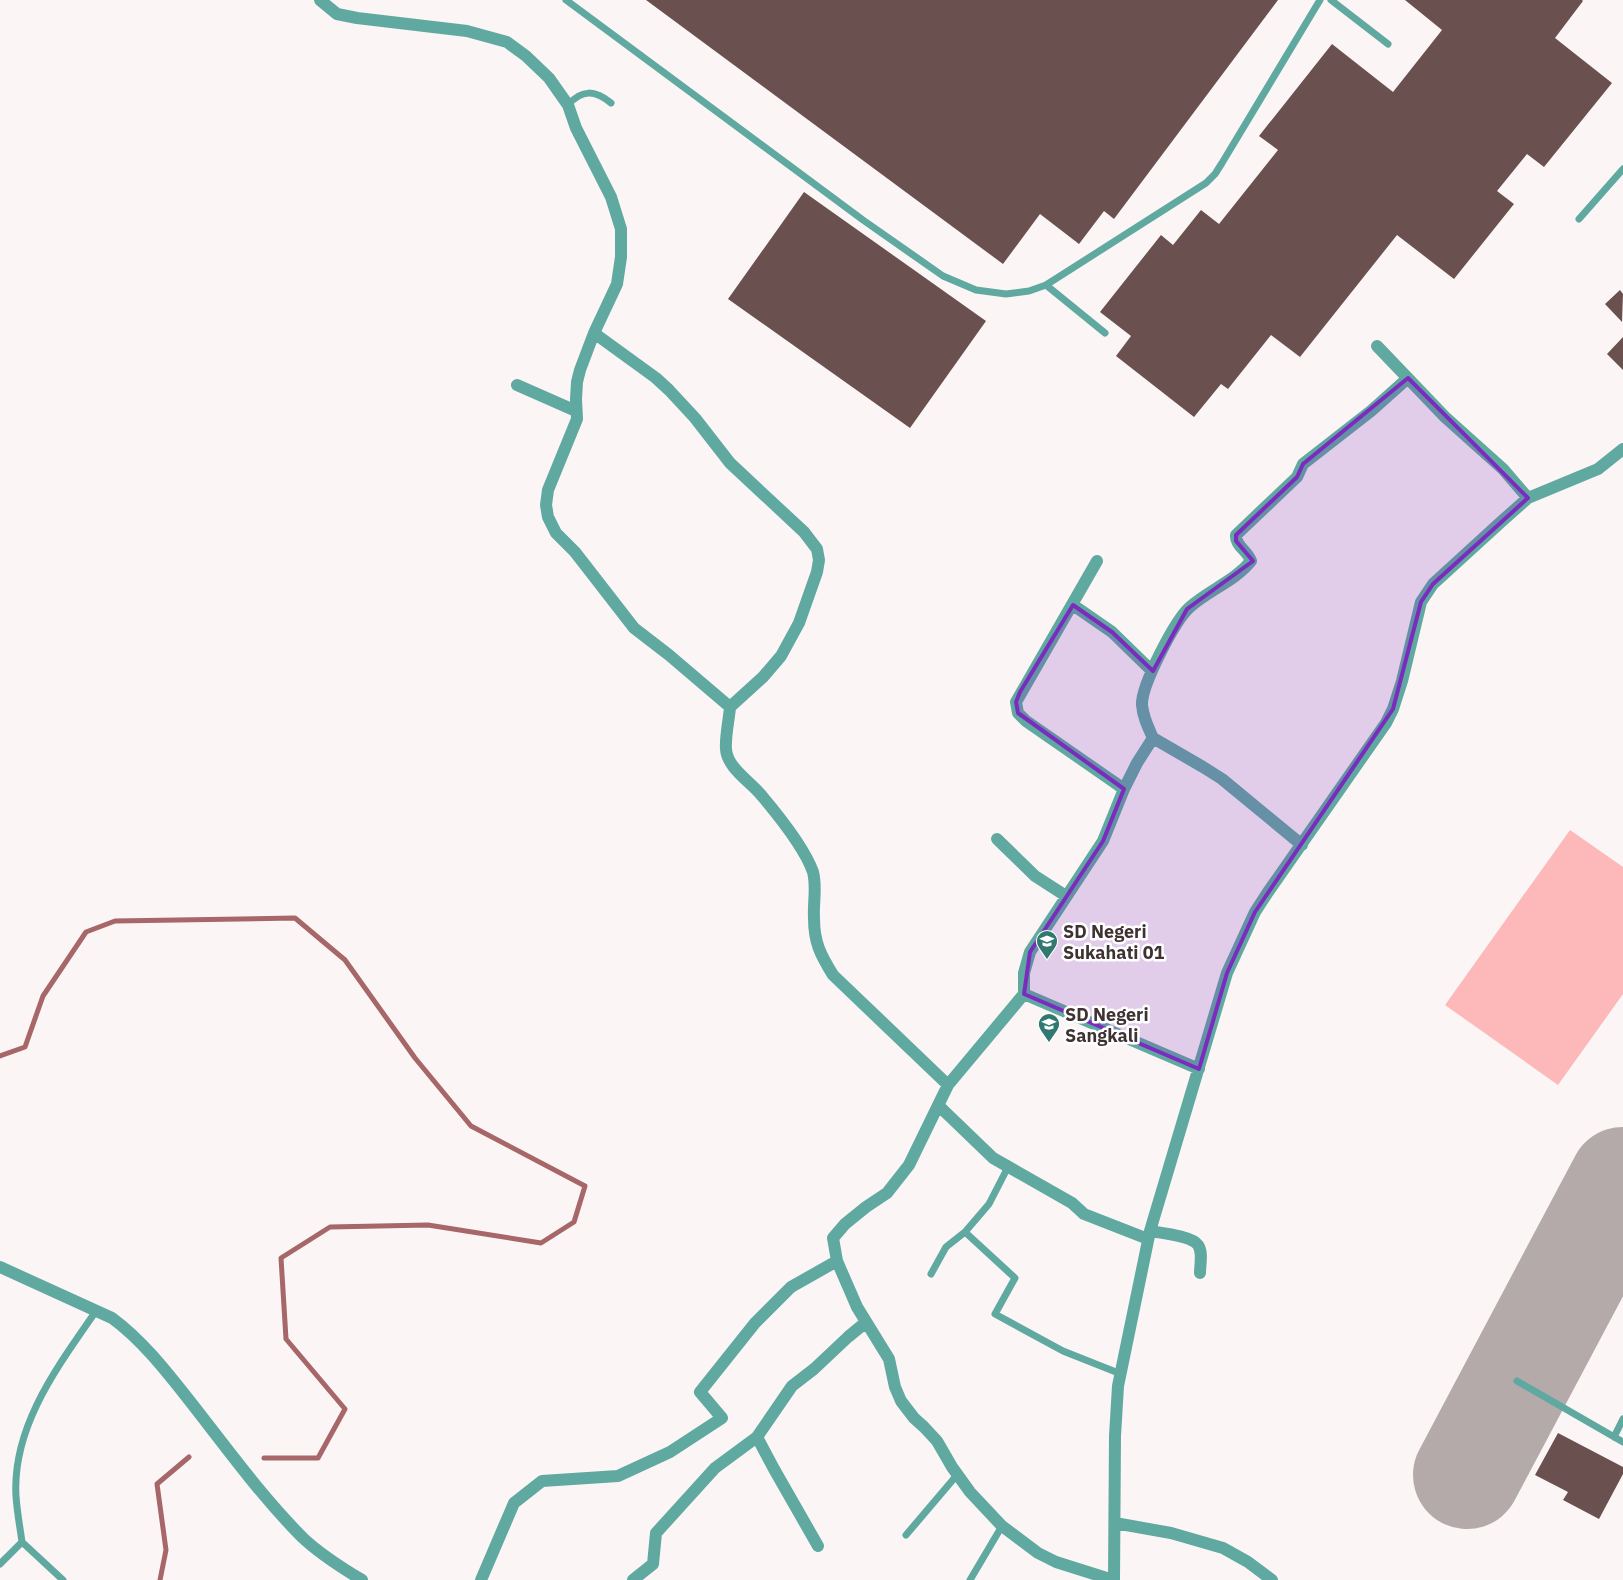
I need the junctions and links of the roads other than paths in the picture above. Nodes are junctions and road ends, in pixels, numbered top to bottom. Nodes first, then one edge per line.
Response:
1 (320, 0) edge
2 (566, 0) edge
3 (1320, 0) edge
4 (1331, 0) edge
5 (1388, 44) dead end
6 (610, 103) dead end
7 (568, 105) junction
8 (1623, 169) edge
9 (1579, 219) dead end
10 (1046, 285) junction
11 (594, 333) junction
12 (1105, 333) dead end
13 (1377, 346) dead end
14 (1408, 378) junction
15 (517, 385) dead end
16 (576, 411) junction
17 (1623, 449) edge
18 (1528, 498) junction
19 (1097, 560) dead end
20 (1073, 605) junction
21 (1152, 671) junction
22 (730, 707) junction
23 (1153, 738) junction
24 (1124, 790) junction
25 (997, 840) dead end
26 (1302, 845) junction
27 (1066, 896) junction
28 (1024, 994) junction
29 (1199, 1069) junction
30 (948, 1085) junction
31 (938, 1106) junction
32 (1008, 1167) junction
33 (965, 1232) junction
34 (1149, 1235) junction
35 (837, 1261) junction
36 (0, 1267) edge
37 (1200, 1273) dead end
38 (931, 1274) dead end
39 (96, 1311) junction
40 (866, 1323) junction
41 (1121, 1374) junction
42 (1517, 1381) dead end
43 (1623, 1419) edge
44 (757, 1437) junction
45 (1614, 1437) junction
46 (1623, 1442) edge
47 (957, 1475) junction
48 (1115, 1523) junction
49 (1002, 1526) junction
50 (906, 1535) dead end
51 (22, 1542) junction
52 (818, 1546) dead end
53 (0, 1564) edge
54 (63, 1580) edge
55 (362, 1580) edge
56 (481, 1580) edge
57 (633, 1580) edge
58 (970, 1580) edge
59 (1114, 1580) edge
60 (1272, 1580) edge

1 - 7 street
2 - 10 lane
3 - 10 lane
4 - 5 lane
6 - 7 lane
7 - 11 street
8 - 9 lane
10 - 12 lane
11 - 16 street
11 - 22 street
13 - 14 street
14 - 18 street
14 - 21 street
15 - 16 street
16 - 22 street
17 - 18 street
18 - 26 street
19 - 20 street
20 - 21 street
20 - 24 street
21 - 23 street
22 - 30 street
23 - 24 street
23 - 26 street
24 - 27 street
25 - 27 street
26 - 29 street
27 - 28 street
28 - 29 street
28 - 30 street
29 - 34 street
30 - 31 street
31 - 32 street
31 - 35 street
32 - 33 lane
32 - 34 street
33 - 38 lane
33 - 41 lane
34 - 37 street
34 - 41 street
35 - 40 street
35 - 56 street
36 - 39 street
39 - 51 lane
39 - 55 street
40 - 44 street
40 - 47 street
41 - 48 street
42 - 45 lane
43 - 45 lane
44 - 52 street
44 - 57 street
45 - 46 lane
47 - 49 street
47 - 50 lane
48 - 59 street
48 - 60 street
49 - 58 lane
49 - 59 street
51 - 53 lane
51 - 54 lane

